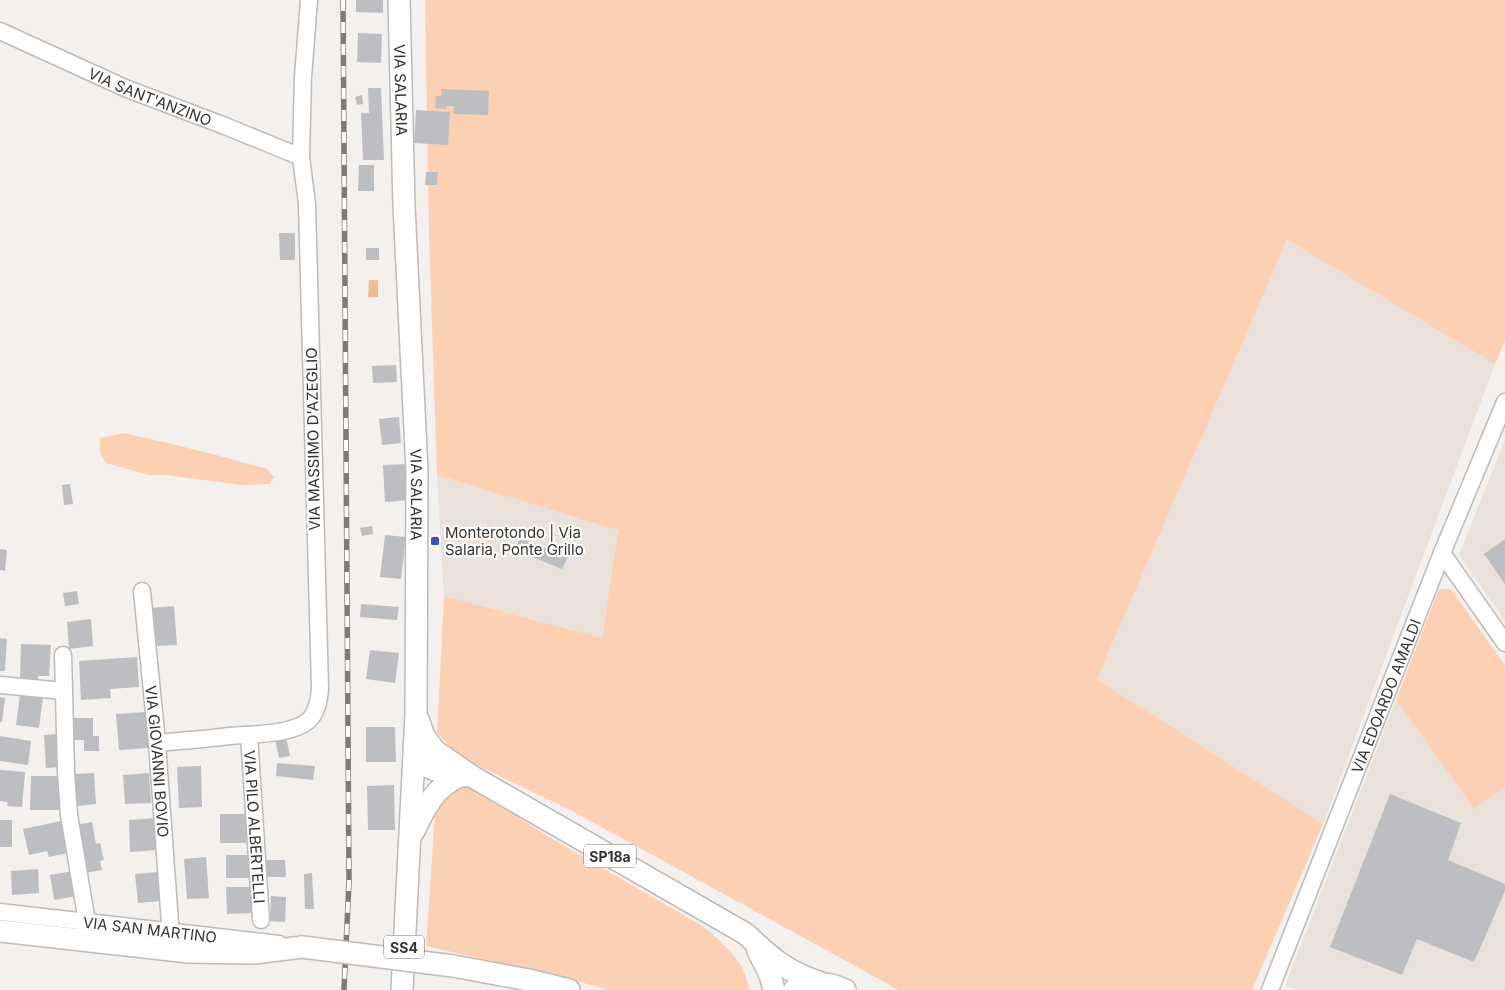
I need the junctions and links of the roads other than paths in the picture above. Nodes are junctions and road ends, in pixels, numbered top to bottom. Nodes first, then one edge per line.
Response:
1 (309, 0) edge
2 (399, 0) edge
3 (0, 31) edge
4 (301, 157) junction
5 (1505, 402) edge
6 (1442, 553) junction
7 (142, 591) dead end
8 (1505, 643) edge
9 (63, 655) dead end
10 (0, 685) edge
11 (64, 691) junction
12 (416, 714) junction
13 (248, 735) junction
14 (157, 743) junction
15 (435, 751) junction
16 (414, 756) junction
17 (467, 776) junction
18 (410, 840) junction
19 (0, 912) edge
20 (261, 920) dead end
21 (87, 922) junction
22 (0, 931) edge
23 (746, 934) junction
24 (171, 941) junction
25 (821, 983) junction
26 (402, 990) edge
27 (569, 990) edge
28 (774, 990) edge
29 (794, 990) edge
30 (845, 990) edge
31 (1270, 990) edge

1 - 4 street, VIA MASSIMO D'AZEGLIO
2 - 12 main road, VIA SALARIA / SS4
3 - 4 street, VIA SANT'ANZINO
4 - 13 street, VIA MASSIMO D'AZEGLIO
5 - 6 street, VIA EDOARDO AMALDI
6 - 8 street
6 - 31 street, VIA EDOARDO AMALDI
7 - 14 street, VIA GIOVANNI BOVIO
9 - 11 street
10 - 11 street
11 - 21 street
12 - 15 main road
12 - 16 main road, VIA SALARIA / SS4
13 - 14 street, VIA MASSIMO D'AZEGLIO
13 - 20 street, VIA PILO ALBERTELLI
14 - 24 street, VIA GIOVANNI BOVIO
15 - 16 main road
15 - 17 main road
16 - 17 main road
16 - 18 main road, VIA SALARIA / SS4
17 - 18 main road
17 - 23 main road, SP18a
18 - 26 main road, VIA SALARIA / SS4
19 - 21 street, VIA SAN MARTINO
21 - 24 street, VIA SAN MARTINO
22 - 24 main road
23 - 25 main road, SP18a
23 - 28 main road, SP18a
24 - 27 main road, bridge
25 - 29 main road
25 - 30 main road

